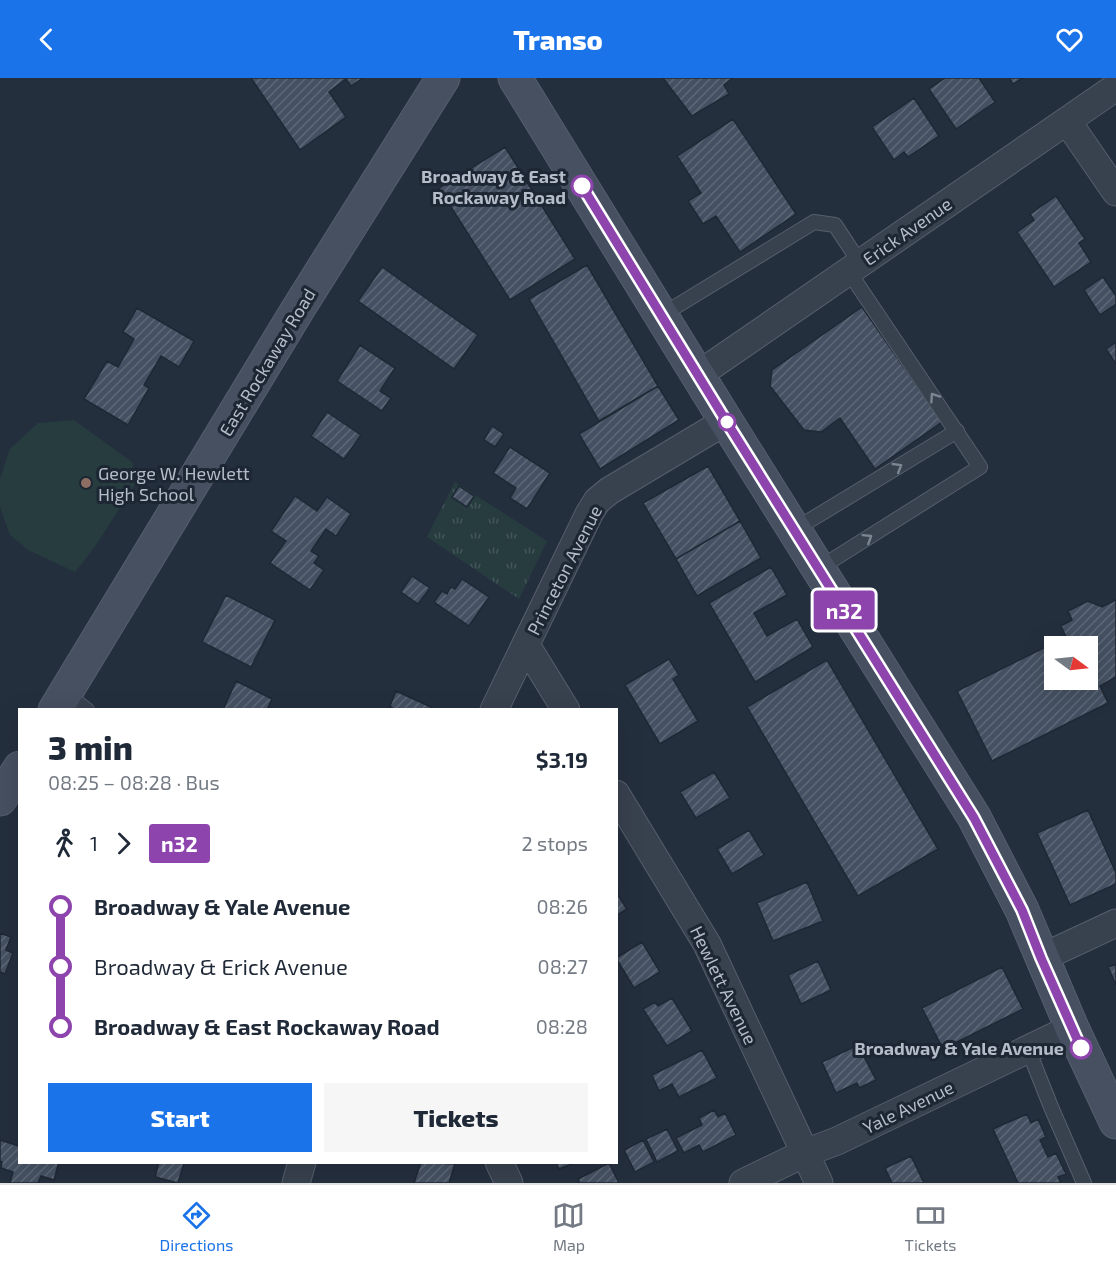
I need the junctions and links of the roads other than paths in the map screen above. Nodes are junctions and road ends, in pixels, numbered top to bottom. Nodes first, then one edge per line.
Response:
1 (443, 78) edge
2 (516, 78) edge
3 (1116, 87) edge
4 (1067, 121) junction
5 (1116, 192) edge
6 (854, 268) junction
7 (662, 315) junction
8 (698, 375) junction
9 (726, 421) junction
10 (957, 431) junction
11 (794, 530) junction
12 (818, 569) junction
13 (526, 645) junction
14 (69, 704) edge
15 (495, 708) edge
16 (565, 708) edge
17 (18, 771) edge
18 (618, 797) edge
19 (0, 800) edge
20 (1116, 923) edge
21 (1041, 958) junction
22 (1072, 1028) junction
23 (1028, 1049) junction
24 (1116, 1122) edge
25 (805, 1153) junction
26 (301, 1164) edge
27 (500, 1164) edge
28 (296, 1183) edge
29 (509, 1183) edge
30 (743, 1183) edge
31 (819, 1183) edge
32 (1084, 1183) edge

1 - 14 main road, East Rockaway Road
2 - 7 main road
3 - 4 street, Erick Avenue
4 - 5 street
4 - 6 street, Erick Avenue
6 - 7 lane
6 - 8 street, Erick Avenue
10 -> 6 lane
7 - 8 main road
8 - 9 main road
9 - 11 main road
9 - 13 street, Princeton Avenue
11 -> 10 lane
12 -> 10 lane
11 - 12 main road
12 - 21 main road
13 - 15 street, Princeton Avenue
13 - 16 street
17 - 19 main road
18 - 25 street, Hewlett Avenue
20 - 21 street
21 - 22 main road
22 - 23 street, Yale Avenue
22 - 24 main road
23 - 25 street, Yale Avenue
23 - 32 lane
25 - 30 street, Yale Avenue
25 - 31 street, Hewlett Avenue
26 - 28 street
27 - 29 street

